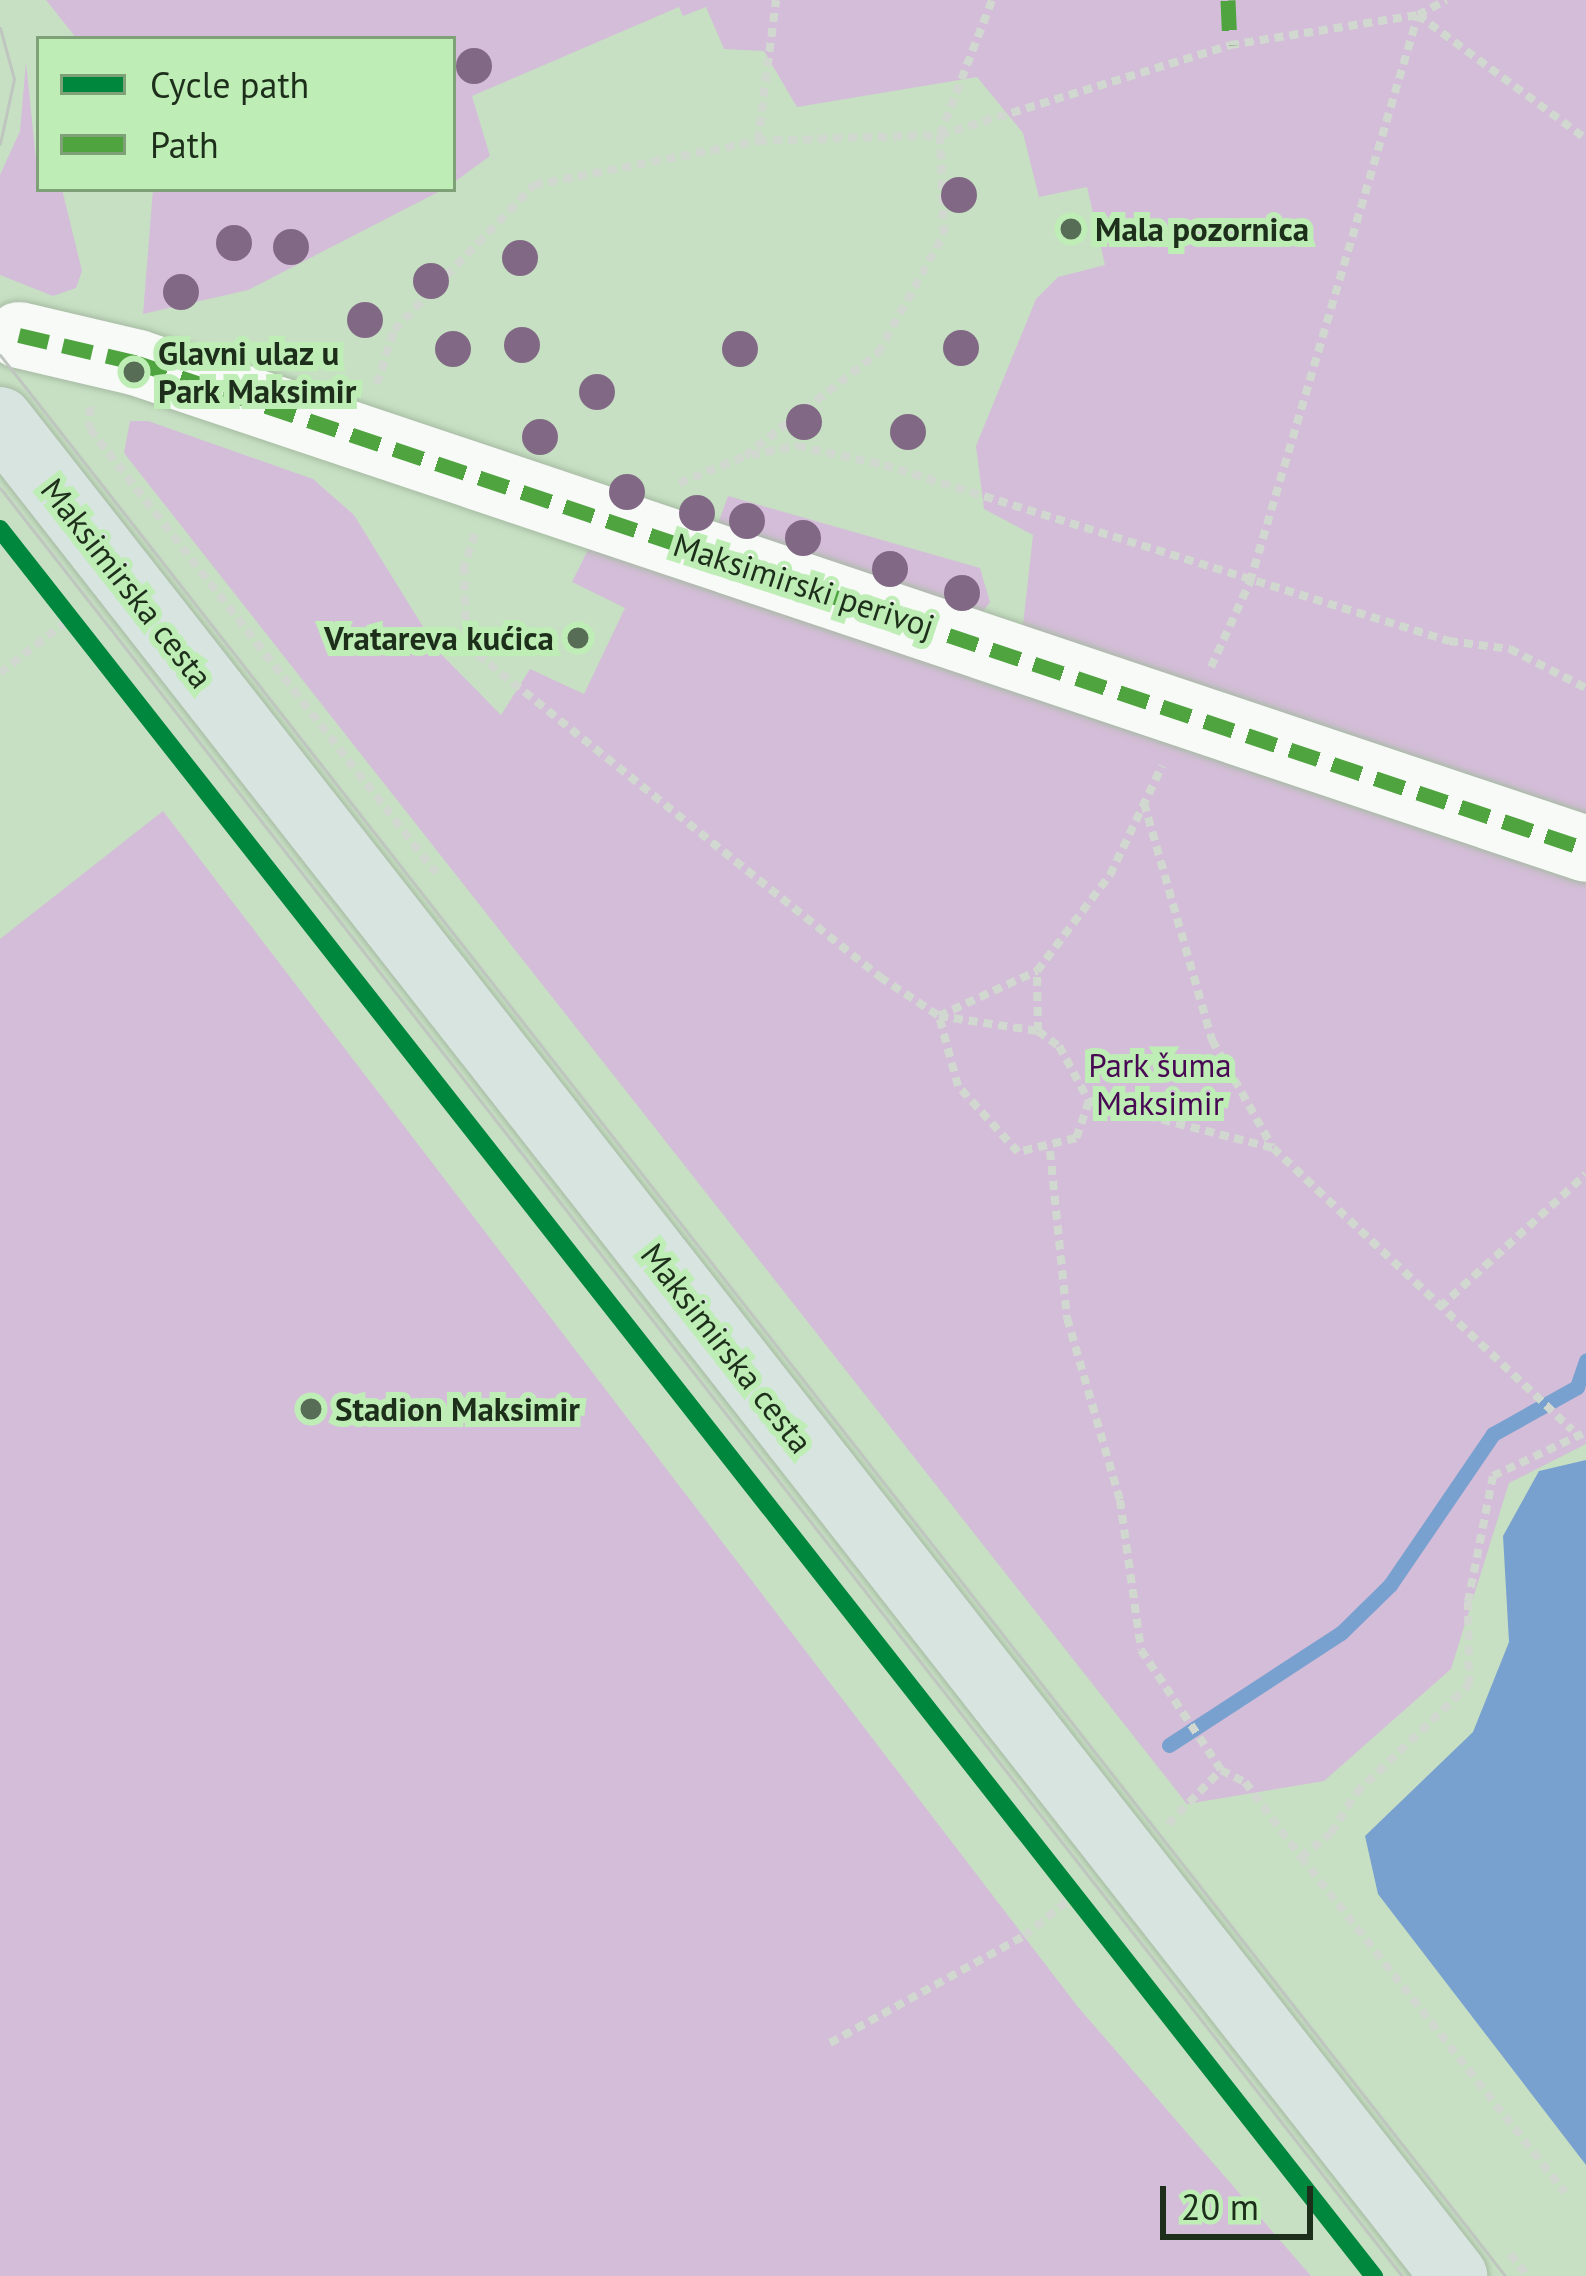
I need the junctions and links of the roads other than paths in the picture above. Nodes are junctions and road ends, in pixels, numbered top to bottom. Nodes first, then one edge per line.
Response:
1 (19, 335) dead end
2 (0, 420) edge
3 (1586, 849) edge
4 (1454, 2276) edge

1 - 3 street, Maksimirski perivoj
2 - 4 main road, Maksimirska cesta

